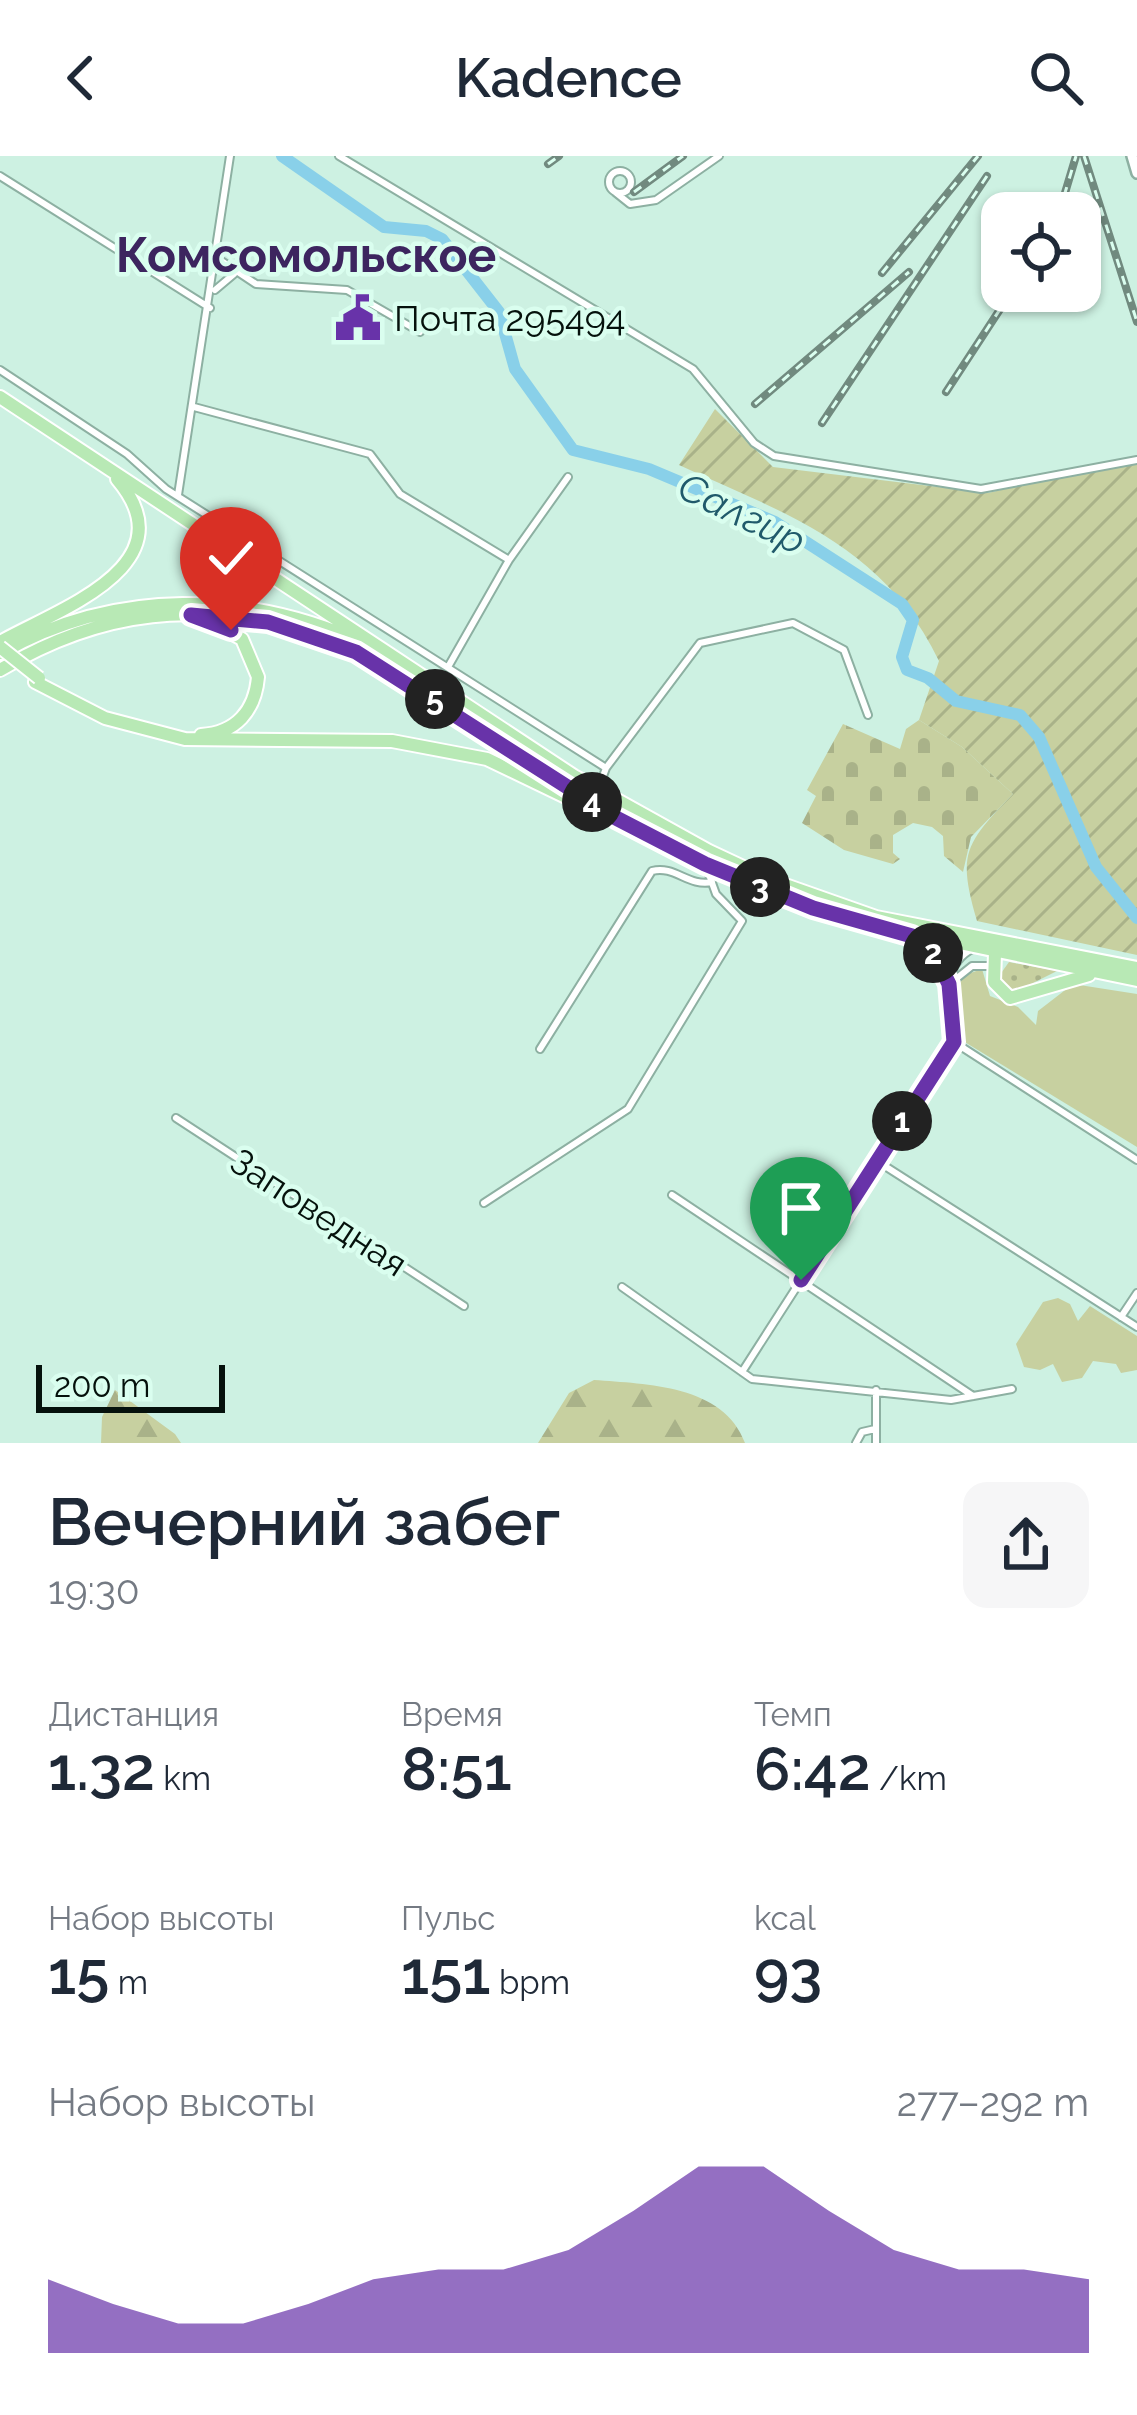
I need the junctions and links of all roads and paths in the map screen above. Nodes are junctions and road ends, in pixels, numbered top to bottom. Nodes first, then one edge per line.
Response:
1 (230, 156) edge
2 (339, 156) edge
3 (719, 156) edge
4 (1132, 156) edge
5 (1137, 173) edge
6 (0, 176) edge
7 (615, 192) dead end
8 (218, 258) junction
9 (234, 274) junction
10 (212, 292) junction
11 (210, 308) junction
12 (420, 332) dead end
13 (0, 370) edge
14 (0, 397) edge
15 (194, 407) junction
16 (1137, 460) edge
17 (105, 465) junction
18 (568, 477) dead end
19 (178, 496) junction
20 (509, 560) junction
21 (191, 615) junction
22 (0, 649) edge
23 (395, 658) junction
24 (448, 667) junction
25 (0, 670) edge
26 (37, 680) junction
27 (868, 715) dead end
28 (605, 771) junction
29 (574, 776) junction
30 (616, 818) junction
31 (707, 857) junction
32 (712, 882) junction
33 (912, 936) junction
34 (1013, 948) junction
35 (971, 949) junction
36 (1062, 954) junction
37 (994, 960) junction
38 (1137, 968) edge
39 (1105, 974) junction
40 (1137, 980) edge
41 (949, 984) junction
42 (954, 1042) junction
43 (540, 1049) dead end
44 (176, 1118) dead end
45 (1137, 1160) edge
46 (877, 1161) junction
47 (672, 1195) dead end
48 (484, 1203) dead end
49 (801, 1280) junction
50 (622, 1287) dead end
51 (1137, 1293) edge
52 (464, 1306) dead end
53 (1121, 1317) junction
54 (1137, 1327) edge
55 (742, 1372) junction
56 (1012, 1388) dead end
57 (876, 1390) junction
58 (976, 1398) junction
59 (876, 1429) junction
60 (856, 1443) edge
61 (876, 1443) edge

1 - 8 street
2 - 16 street
3 - 7 street
4 - 5 street
6 - 11 street
8 - 9 street
8 - 10 street
9 - 10 street
9 - 12 street
10 - 11 street
11 - 15 street
13 - 19 street
14 - 17 main road
15 - 19 street
15 - 20 street
17 - 22 main road
17 - 23 main road
18 - 20 street
19 - 24 street
20 - 24 street
21 - 25 main road
21 - 26 main road
21 - 30 main road
22 - 23 main road
22 - 26 main road, bridge
23 - 29 main road
24 - 28 street
26 - 30 main road
27 - 28 street
28 - 29 street
28 - 31 street
29 - 31 main road
30 - 31 main road
31 - 32 street
31 - 33 main road
31 - 36 main road
32 - 43 street
32 - 48 street
33 - 35 main road
33 - 41 street
34 - 35 street
34 - 36 main road
34 - 37 main road
35 - 37 main road
35 - 41 street
36 - 38 main road
37 - 39 main road
37 - 39 main road
37 - 41 street
39 - 40 main road
41 - 42 street
42 - 45 street
42 - 46 street
44 - 52 street, Заповедная
46 - 49 street
46 - 53 street
47 - 49 street
49 - 55 street
49 - 58 street
50 - 55 street
51 - 53 street
53 - 54 street
55 - 57 street
56 - 58 street
57 - 58 street
57 - 59 street
59 - 60 street
59 - 61 street

